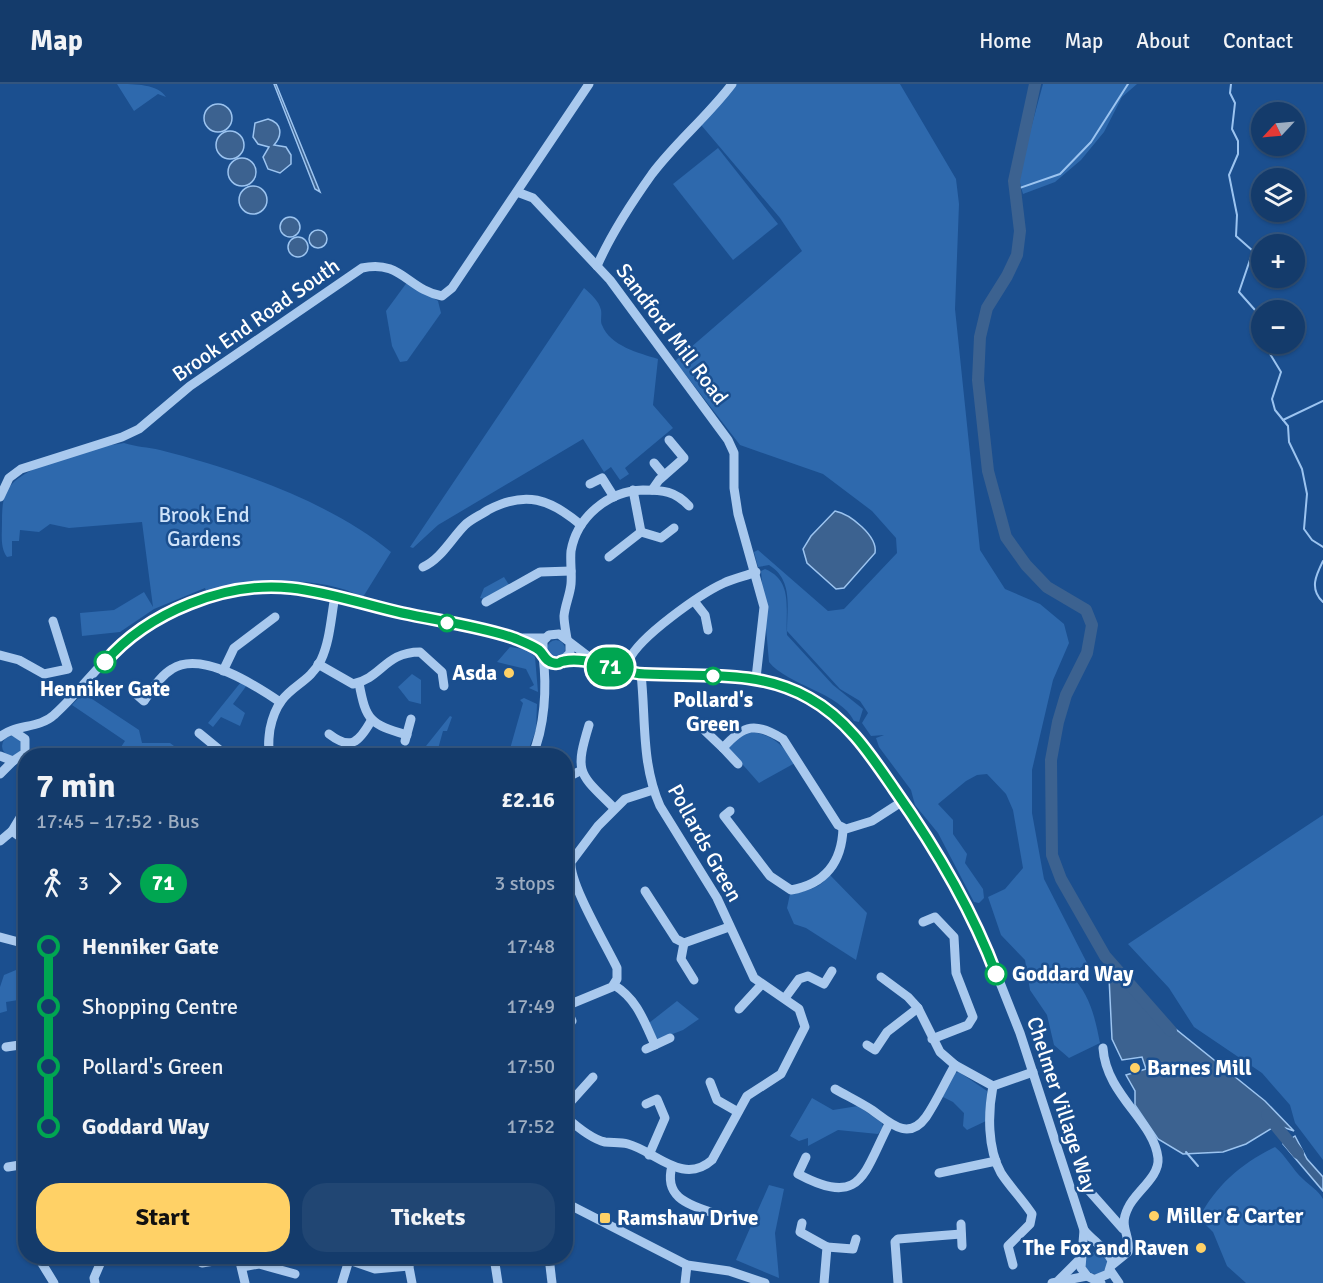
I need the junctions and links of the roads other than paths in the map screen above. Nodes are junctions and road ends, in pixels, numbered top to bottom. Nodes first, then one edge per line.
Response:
1 (589, 84) edge
2 (732, 84) edge
3 (518, 192) junction
4 (597, 266) junction
5 (669, 440) dead end
6 (654, 463) dead end
7 (664, 475) junction
8 (590, 484) dead end
9 (633, 490) junction
10 (652, 490) junction
11 (0, 496) edge
12 (614, 497) junction
13 (689, 506) dead end
14 (581, 525) junction
15 (674, 528) dead end
16 (641, 532) junction
17 (609, 557) dead end
18 (423, 567) dead end
19 (571, 571) junction
20 (756, 572) junction
21 (335, 596) junction
22 (694, 601) junction
23 (486, 602) dead end
24 (564, 616) junction
25 (275, 617) dead end
26 (53, 621) dead end
27 (708, 630) dead end
28 (547, 636) junction
29 (514, 638) junction
30 (568, 641) junction
31 (542, 653) junction
32 (0, 655) edge
33 (629, 660) dead end
34 (562, 662) junction
35 (597, 663) junction
36 (318, 664) junction
37 (223, 671) junction
38 (640, 674) junction
39 (756, 678) junction
40 (546, 682) junction
41 (358, 683) junction
42 (444, 686) dead end
43 (136, 694) dead end
44 (280, 702) junction
45 (411, 719) dead end
46 (371, 721) junction
47 (40, 724) junction
48 (589, 725) dead end
49 (703, 729) dead end
50 (5, 732) edge
51 (199, 733) dead end
52 (329, 734) dead end
53 (27, 744) junction
54 (25, 748) edge
55 (217, 748) edge
56 (270, 748) edge
57 (534, 748) edge
58 (723, 748) junction
59 (0, 756) edge
60 (18, 759) edge
61 (18, 760) edge
62 (738, 764) dead end
63 (580, 771) junction
64 (0, 774) edge
65 (573, 774) edge
66 (653, 790) junction
67 (903, 801) junction
68 (614, 808) junction
69 (730, 811) dead end
70 (18, 821) edge
71 (843, 828) junction
72 (12, 831) junction
73 (18, 835) edge
74 (0, 841) edge
75 (573, 857) edge
76 (573, 879) edge
77 (645, 891) dead end
78 (923, 922) dead end
79 (729, 927) junction
80 (0, 938) edge
81 (18, 942) edge
82 (684, 943) junction
83 (832, 971) dead end
84 (880, 977) dead end
85 (694, 980) dead end
86 (614, 985) junction
87 (761, 985) junction
88 (785, 998) junction
89 (573, 1003) edge
90 (918, 1008) junction
91 (739, 1009) dead end
92 (670, 1038) dead end
93 (932, 1038) junction
94 (18, 1045) edge
95 (655, 1045) junction
96 (867, 1045) dead end
97 (6, 1047) dead end
98 (1103, 1048) dead end
99 (646, 1049) dead end
100 (956, 1065) junction
101 (1033, 1072) junction
102 (593, 1077) dead end
103 (710, 1082) dead end
104 (993, 1086) junction
105 (835, 1089) dead end
106 (667, 1094) dead end
107 (573, 1099) edge
108 (657, 1099) junction
109 (646, 1104) dead end
110 (738, 1112) junction
111 (573, 1122) edge
112 (889, 1124) junction
113 (649, 1155) junction
114 (806, 1157) dead end
115 (996, 1161) junction
116 (18, 1165) edge
117 (672, 1166) junction
118 (8, 1167) dead end
119 (939, 1173) dead end
120 (1084, 1185) dead end
121 (573, 1207) edge
122 (716, 1214) dead end
123 (802, 1223) dead end
124 (1123, 1229) junction
125 (1084, 1230) junction
126 (856, 1239) dead end
127 (962, 1246) dead end
128 (827, 1247) junction
129 (1102, 1249) junction
130 (1124, 1254) junction
131 (1082, 1256) junction
132 (42, 1264) edge
133 (100, 1264) edge
134 (241, 1264) edge
135 (347, 1264) edge
136 (363, 1264) edge
137 (396, 1264) edge
138 (409, 1264) edge
139 (495, 1264) edge
140 (550, 1264) edge
141 (1013, 1264) dead end
142 (687, 1265) junction
143 (242, 1267) junction
144 (1111, 1268) junction
145 (295, 1274) dead end
146 (1095, 1280) edge
147 (1056, 1282) edge
148 (54, 1283) edge
149 (94, 1283) edge
150 (245, 1283) edge
151 (342, 1283) edge
152 (412, 1283) edge
153 (498, 1283) edge
154 (552, 1283) edge
155 (685, 1283) edge
156 (765, 1283) edge
157 (824, 1283) edge
158 (898, 1283) edge
159 (1119, 1283) edge

1 - 3 street, Brook End Road South
2 - 4 street, Sandford Mill Road
3 - 4 street
3 - 11 street, Brook End Road South
4 - 20 street, Sandford Mill Road
5 - 7 street
6 - 7 street
7 - 10 street
8 - 12 street
9 - 10 street
9 - 12 street
9 - 16 street
10 - 13 street
12 - 14 street
14 - 18 street
14 - 19 street
15 - 16 street
16 - 17 street
19 - 23 street
19 - 24 street
20 - 22 street
20 - 39 street, Sandford Mill Road
21 - 29 street, Chelmer Village Way
21 - 36 street
21 - 47 street, Chelmer Village Way
22 - 27 street
22 - 33 street
24 - 28 street
24 - 30 street
25 - 37 street
26 - 32 street
28 - 29 street, Chelmer Village Way
28 - 30 street, Chelmer Village Way
28 - 31 street
29 - 31 street, Chelmer Village Way
30 - 34 street
30 - 35 street, Chelmer Village Way
31 - 34 street, Chelmer Village Way
31 - 40 street
34 - 35 street, Chelmer Village Way
34 - 40 street
35 - 38 street, Chelmer Village Way
36 - 41 street
36 - 44 street
37 - 43 street
37 - 44 street
38 - 39 street, Chelmer Village Way
38 - 66 street, Pollards Green
39 - 67 street, Chelmer Village Way
40 - 57 street
41 - 42 street
41 - 46 street
44 - 56 street
45 - 46 street
46 - 52 street
47 - 50 street, Chelmer Village Way
47 - 53 street, Chelmer Village Way
48 - 63 street
49 - 58 street
50 - 53 street, Chelmer Village Way
51 - 55 street
53 - 54 street, Chelmer Village Way
58 - 62 street
58 - 71 street
59 - 60 street
61 - 64 street, Chelmer Village Way
63 - 65 street
63 - 68 street
66 - 68 street
66 - 79 street, Pollards Green
67 - 71 street
67 - 101 street, Chelmer Village Way
68 - 75 street
69 - 71 street
70 - 72 street
72 - 73 street
72 - 74 street
76 - 86 street
77 - 82 street
78 - 93 street
79 - 82 street
79 - 87 street, Pollards Green
80 - 81 street
82 - 85 street
83 - 88 street
84 - 90 street
86 - 89 street
86 - 95 street
87 - 88 street, Pollards Green
87 - 91 street
88 - 110 street, Pollards Green
90 - 93 street
90 - 96 street
92 - 95 street
93 - 100 street
94 - 97 street
95 - 99 street
98 - 124 street
100 - 104 street
100 - 112 street
101 - 104 street
101 - 125 street, Chelmer Village Way
102 - 107 street
103 - 110 street
104 - 115 street
105 - 112 street
106 - 108 street
108 - 109 street
108 - 113 street
110 - 117 street, Pollards Green
111 - 113 street, Pollards Green
112 - 114 street
113 - 117 street, Pollards Green
115 - 119 street
115 - 141 street
116 - 118 street
117 - 122 street
120 - 124 street
121 - 142 street
123 - 128 street
124 - 130 street
125 - 129 street, Chelmer Village Way
125 - 131 street, Chelmer Village Way
126 - 128 street
127 - 158 street
128 - 157 street
129 - 130 street
129 - 131 street
129 - 144 street, Chelmer Village Way
130 - 144 street
131 - 146 street, Chelmer Village Way
131 - 147 street
132 - 148 street
133 - 149 street
134 - 143 street
135 - 151 street
136 - 137 street
138 - 152 street
139 - 153 street
140 - 154 street
142 - 155 street
142 - 156 street
143 - 145 street
143 - 150 street
144 - 146 street
144 - 159 street, Chelmer Village Way
146 - 147 street

